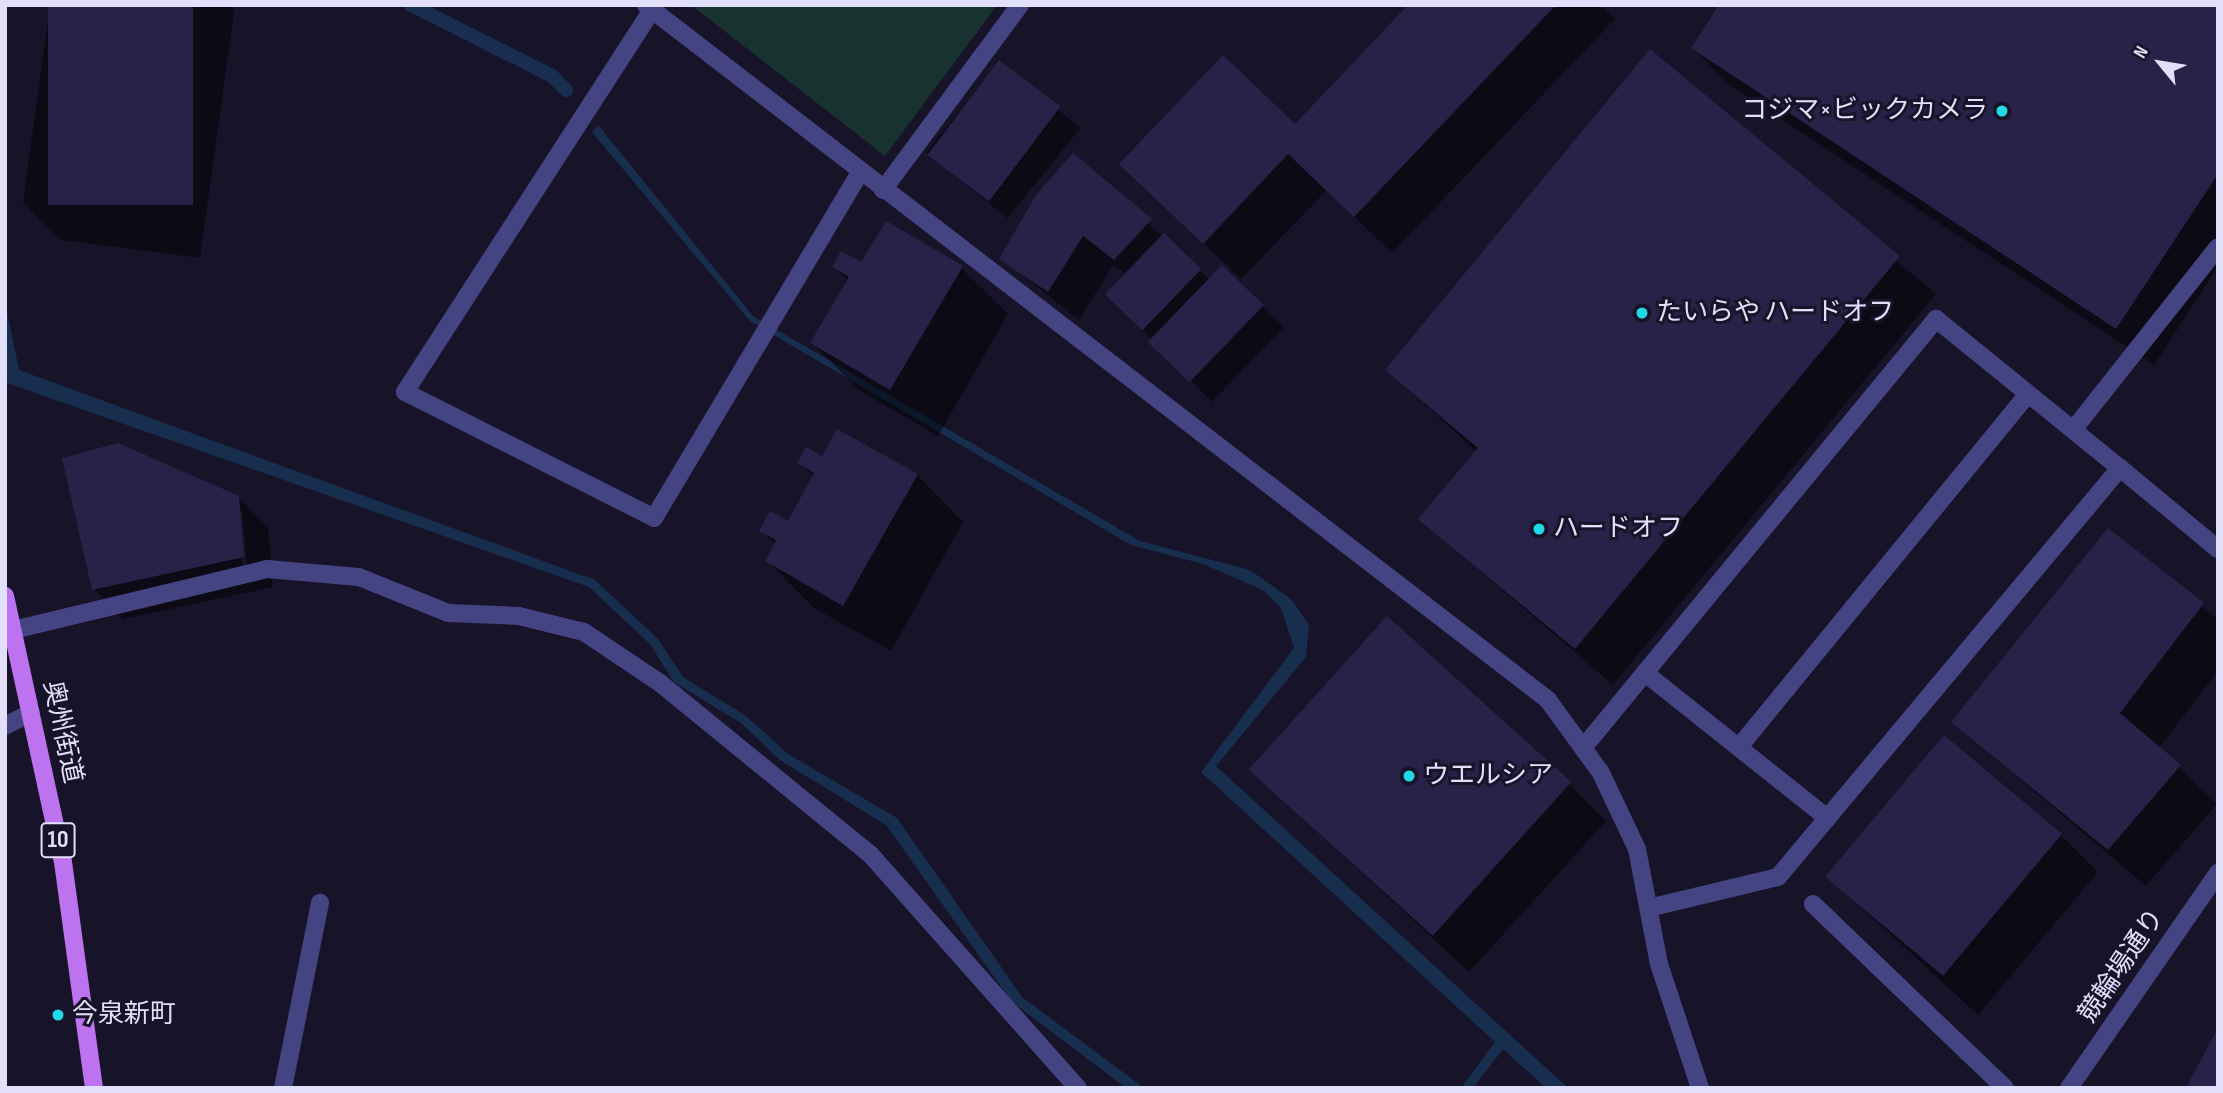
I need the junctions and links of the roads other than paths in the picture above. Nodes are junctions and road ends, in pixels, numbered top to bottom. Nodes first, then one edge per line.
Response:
1 (1020, 5) edge
2 (649, 8) edge
3 (860, 172) junction
4 (883, 190) junction
5 (2218, 247) edge
6 (2028, 394) junction
7 (2073, 430) junction
8 (2120, 468) junction
9 (2218, 549) edge
10 (5, 596) edge
11 (13, 630) junction
12 (1645, 673) junction
13 (31, 713) junction
14 (5, 726) edge
15 (1739, 747) junction
16 (1583, 748) junction
17 (1827, 818) junction
18 (2218, 873) edge
19 (320, 903) dead end
20 (1813, 905) dead end
21 (1649, 908) junction
22 (94, 1088) edge
23 (283, 1088) edge
24 (1078, 1088) edge
25 (1700, 1088) edge
26 (2006, 1088) edge
27 (2069, 1088) edge

1 - 4 street
2 - 3 street
2 - 3 street
3 - 4 street
4 - 16 street
5 - 7 street
6 - 7 street
6 - 12 street
6 - 15 street
7 - 8 street
8 - 9 street
8 - 17 street
10 - 11 main road, 奥州街道 / 10
11 - 13 main road, 奥州街道 / 10
11 - 24 street
12 - 15 street
12 - 16 street
13 - 14 street
13 - 22 main road, 奥州街道 / 10
15 - 17 street
16 - 21 street
17 - 21 street
18 - 27 street, 競輪場通り
19 - 23 street
20 - 26 street
21 - 25 street

